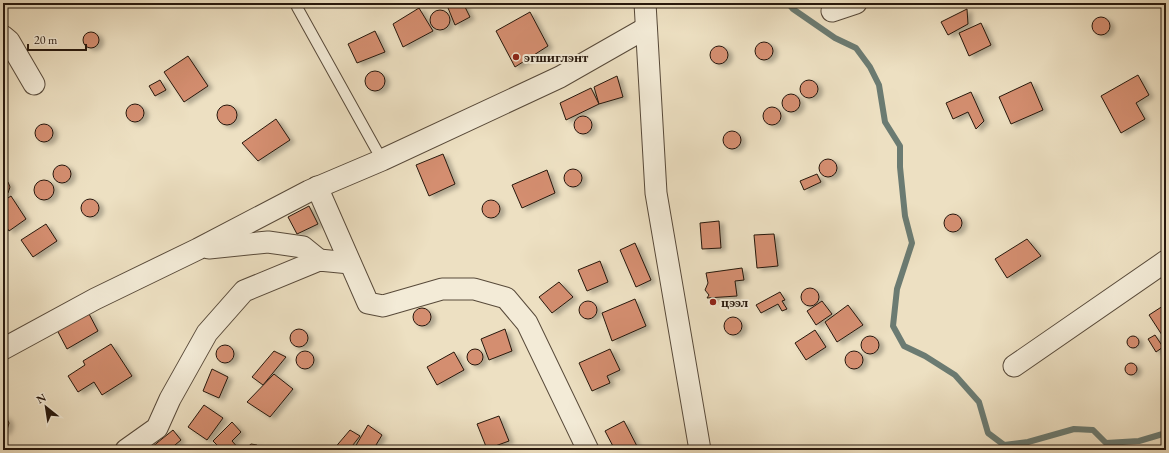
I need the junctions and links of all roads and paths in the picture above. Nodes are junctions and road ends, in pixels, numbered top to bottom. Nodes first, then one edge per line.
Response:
1 (645, 3) edge
2 (856, 3) edge
3 (297, 7) dead end
4 (832, 11) dead end
5 (646, 28) junction
6 (3, 36) edge
7 (34, 84) dead end
8 (382, 160) junction
9 (317, 187) junction
10 (198, 250) junction
11 (319, 260) junction
12 (1166, 261) edge
13 (350, 263) junction
14 (3, 350) edge
15 (1014, 366) dead end
16 (126, 450) edge
17 (588, 450) edge
18 (700, 450) edge

1 - 5 street
2 - 4 street
3 - 8 lane
5 - 8 street
5 - 18 street
6 - 7 street
8 - 9 street
9 - 10 street
9 - 13 street
10 - 11 street
10 - 14 street
11 - 13 street
11 - 16 street
12 - 15 street
13 - 17 street

